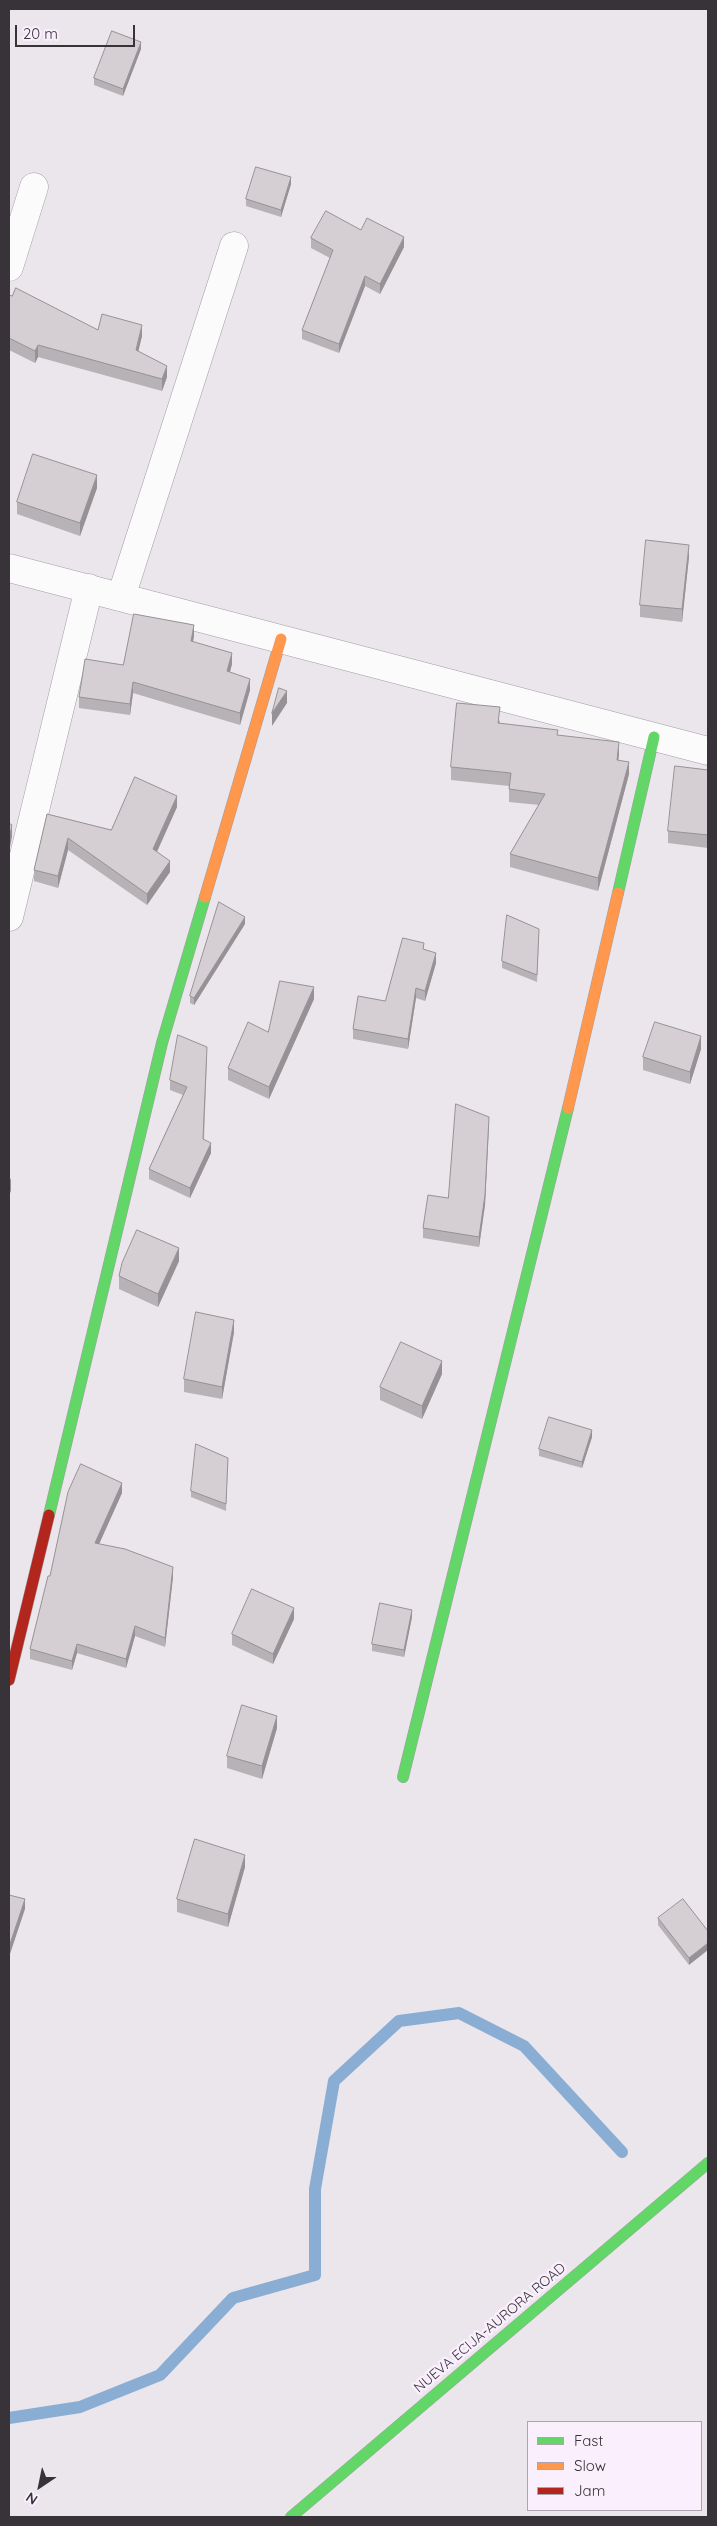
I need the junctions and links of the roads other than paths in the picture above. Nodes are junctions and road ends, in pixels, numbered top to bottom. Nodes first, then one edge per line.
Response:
1 (34, 187) dead end
2 (234, 246) dead end
3 (9, 267) edge
4 (9, 568) edge
5 (89, 588) junction
6 (121, 597) junction
7 (281, 639) junction
8 (654, 737) junction
9 (708, 751) edge
10 (9, 917) edge
11 (9, 1680) edge
12 (402, 1777) dead end
13 (708, 2163) edge
14 (291, 2517) edge

1 - 3 street
2 - 6 street
4 - 5 street
5 - 6 street
5 - 10 street
6 - 7 street
7 - 8 street
7 - 11 street
8 - 9 street
8 - 12 street
13 - 14 street, NUEVA ECIJA-AURORA ROAD

